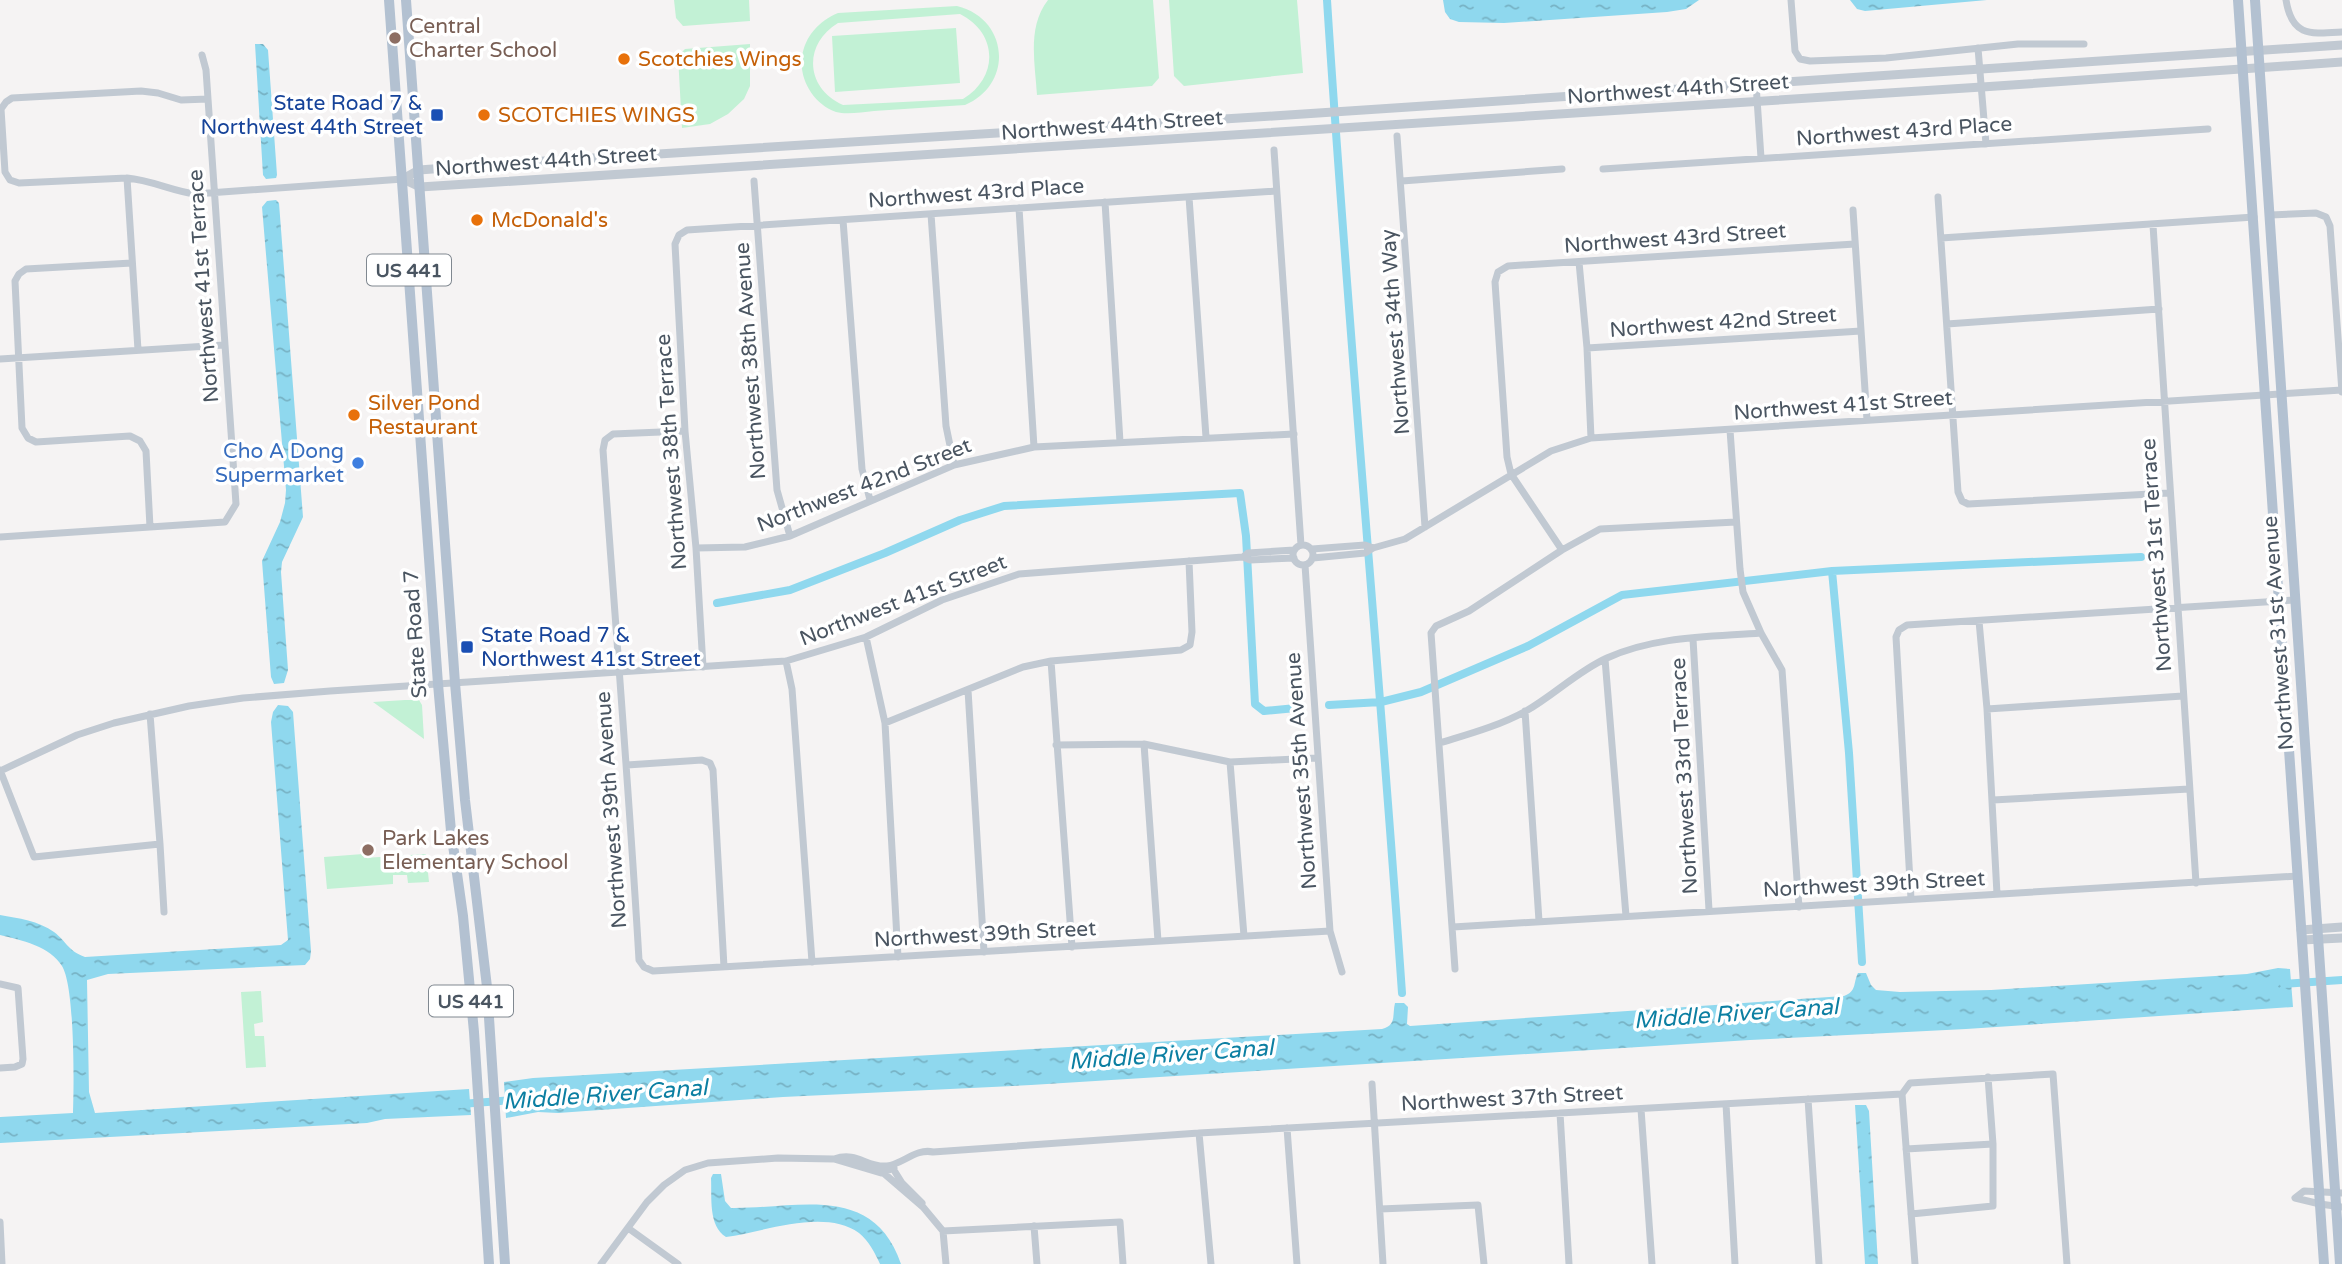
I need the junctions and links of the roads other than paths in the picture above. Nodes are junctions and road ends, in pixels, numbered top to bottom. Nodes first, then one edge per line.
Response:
1 (389, 0) edge
2 (406, 0) edge
3 (1791, 0) edge
4 (2238, 0) edge
5 (2255, 0) edge
6 (2286, 0) edge
7 (2342, 32) edge
8 (2084, 44) dead end
9 (2342, 46) edge
10 (1978, 48) junction
11 (2259, 51) junction
12 (2242, 52) junction
13 (202, 55) dead end
14 (2105, 62) junction
15 (2342, 62) edge
16 (2260, 67) junction
17 (2244, 68) junction
18 (1981, 70) junction
19 (2107, 79) junction
20 (1756, 84) junction
21 (1982, 87) junction
22 (208, 99) junction
23 (1757, 101) junction
24 (1401, 107) junction
25 (1402, 125) junction
26 (2208, 129) dead end
27 (1397, 135) dead end
28 (1986, 144) junction
29 (1273, 150) dead end
30 (1761, 158) junction
31 (1562, 169) dead end
32 (1603, 169) dead end
33 (419, 170) junction
34 (127, 178) junction
35 (402, 179) junction
36 (754, 181) dead end
37 (1402, 181) junction
38 (420, 187) junction
39 (1276, 191) junction
40 (213, 194) junction
41 (1189, 197) junction
42 (1938, 197) dead end
43 (1105, 202) junction
44 (1019, 208) junction
45 (1853, 210) dead end
46 (932, 214) junction
47 (2270, 215) junction
48 (2254, 218) junction
49 (844, 219) junction
50 (757, 225) junction
51 (2153, 225) junction
52 (679, 235) joint
53 (1941, 239) junction
54 (1855, 244) junction
55 (1579, 262) junction
56 (132, 263) junction
57 (2159, 309) junction
58 (1947, 324) junction
59 (1861, 331) junction
60 (224, 345) junction
61 (1587, 348) junction
62 (138, 350) junction
63 (0, 359) edge
64 (18, 359) junction
65 (415, 362) junction
66 (2342, 391) edge
67 (2282, 394) junction
68 (2266, 395) junction
69 (2164, 403) junction
70 (1954, 415) junction
71 (1867, 420) junction
72 (437, 426) junction
73 (1730, 429) junction
74 (421, 432) junction
75 (685, 432) junction
76 (1294, 434) junction
77 (1206, 437) junction
78 (1591, 438) junction
79 (1120, 442) junction
80 (1034, 447) junction
81 (954, 466) junction
82 (1511, 474) junction
83 (441, 480) junction
84 (2169, 493) junction
85 (870, 500) junction
86 (1736, 522) junction
87 (149, 527) junction
88 (1425, 527) junction
89 (790, 536) junction
90 (0, 537) edge
91 (696, 548) junction
92 (1312, 549) junction
93 (1562, 550) junction
94 (1296, 551) junction
95 (1342, 551) junction
96 (1313, 558) junction
97 (1189, 561) junction
98 (1305, 565) junction
99 (2295, 600) junction
100 (2279, 601) junction
101 (2177, 608) junction
102 (1979, 621) junction
103 (1760, 633) junction
104 (866, 637) junction
105 (1693, 639) junction
106 (1605, 659) junction
107 (786, 661) junction
108 (1051, 661) junction
109 (703, 667) junction
110 (618, 671) junction
111 (455, 683) junction
112 (438, 684) junction
113 (968, 690) junction
114 (2183, 696) junction
115 (1987, 709) junction
116 (1525, 711) junction
117 (150, 714) junction
118 (885, 723) junction
119 (1440, 743) junction
120 (1144, 744) junction
121 (1056, 745) junction
122 (1317, 758) junction
123 (1230, 762) junction
124 (628, 765) junction
125 (0, 770) edge
126 (2189, 789) junction
127 (1993, 800) junction
128 (160, 844) junction
129 (2298, 876) junction
130 (2196, 883) junction
131 (1997, 894) junction
132 (460, 898) junction
133 (1911, 900) junction
134 (1799, 906) junction
135 (1709, 910) junction
136 (164, 912) dead end
137 (1626, 916) junction
138 (480, 920) junction
139 (1539, 921) junction
140 (1453, 927) junction
141 (2342, 927) edge
142 (1330, 932) junction
143 (2318, 934) junction
144 (2302, 935) junction
145 (1244, 936) junction
146 (2342, 938) edge
147 (1158, 942) junction
148 (1072, 947) junction
149 (984, 952) junction
150 (898, 957) junction
151 (812, 962) junction
152 (644, 967) joint
153 (724, 967) junction
154 (1455, 969) dead end
155 (1342, 972) dead end
156 (0, 984) edge
157 (0, 1068) edge
158 (1989, 1077) junction
159 (1372, 1084) dead end
160 (1902, 1094) junction
161 (1808, 1099) junction
162 (1726, 1104) junction
163 (1641, 1109) junction
164 (1560, 1113) junction
165 (1374, 1124) junction
166 (1287, 1128) junction
167 (1199, 1133) junction
168 (1993, 1143) junction
169 (1906, 1149) junction
170 (892, 1167) junction
171 (879, 1170) junction
172 (2319, 1191) junction
173 (2339, 1194) edge
174 (2320, 1205) junction
175 (923, 1207) junction
176 (2339, 1207) edge
177 (1380, 1209) junction
178 (1911, 1214) junction
179 (0, 1222) edge
180 (1034, 1226) junction
181 (628, 1228) junction
182 (943, 1231) junction
183 (2, 1264) edge
184 (489, 1264) edge
185 (505, 1264) edge
186 (601, 1264) edge
187 (678, 1264) edge
188 (946, 1264) edge
189 (1037, 1264) edge
190 (1123, 1264) edge
191 (1211, 1264) edge
192 (1297, 1264) edge
193 (1383, 1264) edge
194 (1484, 1264) edge
195 (1569, 1264) edge
196 (1652, 1264) edge
197 (1735, 1264) edge
198 (1819, 1264) edge
199 (1915, 1264) edge
200 (2067, 1264) edge
201 (2324, 1264) edge
202 (2340, 1264) edge

1 - 35 main road, State Road 7 / US 441
2 - 33 main road, State Road 7 / US 441
3 - 10 street, Northwest 44th Street
4 - 12 main road, Northwest 31st Avenue
5 - 11 main road, Northwest 31st Avenue
6 - 7 street
8 - 10 street, Northwest 44th Street
9 - 11 street, Northwest 44th Street
10 - 18 street
11 - 12 street, Northwest 44th Street
11 - 16 main road, Northwest 31st Avenue
12 - 14 street, Northwest 44th Street
12 - 17 main road, Northwest 31st Avenue
13 - 22 street, Northwest 41st Terrace
14 - 18 street, Northwest 44th Street
14 - 19 street
15 - 16 street, Northwest 44th Street
16 - 17 street, Northwest 44th Street
16 - 47 main road, Northwest 31st Avenue
17 - 19 street, Northwest 44th Street
17 - 48 main road, Northwest 31st Avenue
18 - 20 street, Northwest 44th Street
18 - 21 street
19 - 21 street, Northwest 44th Street
20 - 23 street
20 - 24 street, Northwest 44th Street
21 - 23 street, Northwest 44th Street
21 - 28 street
22 - 34 street
22 - 40 street, Northwest 41st Terrace
23 - 25 street, Northwest 44th Street
23 - 30 street
24 - 25 street
24 - 33 street, Northwest 44th Street
25 - 38 street, Northwest 44th Street
26 - 28 street, Northwest 43rd Place
27 - 37 street, Northwest 34th Way
28 - 30 street, Northwest 43rd Place
29 - 39 street
30 - 32 street, Northwest 43rd Place
31 - 37 street
33 - 35 street, Northwest 44th Street
33 - 38 main road, State Road 7 / US 441
34 - 40 street
34 - 56 street
35 - 38 street, Northwest 44th Street
35 - 40 street
35 - 65 main road, State Road 7 / US 441
36 - 50 street, Northwest 38th Avenue
37 - 88 street, Northwest 34th Way
38 - 72 main road, State Road 7 / US 441
39 - 41 street, Northwest 43rd Place
39 - 76 street
40 - 60 street, Northwest 41st Terrace
41 - 43 street, Northwest 43rd Place
41 - 77 street
42 - 53 street
43 - 44 street, Northwest 43rd Place
43 - 79 street
44 - 46 street, Northwest 43rd Place
44 - 80 street
45 - 54 street
46 - 49 street, Northwest 43rd Place
46 - 81 street
47 - 66 street
47 - 67 main road, Northwest 31st Avenue
48 - 51 street
48 - 68 main road, Northwest 31st Avenue
49 - 50 street, Northwest 43rd Place
49 - 85 street
50 - 52 street, Northwest 43rd Place
50 - 89 street, Northwest 38th Avenue
51 - 53 street
51 - 57 street, Northwest 31st Terrace
52 - 75 street, Northwest 38th Terrace
53 - 58 street
54 - 55 street, Northwest 43rd Street
54 - 59 street
55 - 61 street
55 - 82 street, Northwest 43rd Street
56 - 62 street
56 - 64 street
57 - 58 street
57 - 69 street, Northwest 31st Terrace
58 - 70 street
59 - 61 street, Northwest 42nd Street
59 - 71 street
60 - 62 street
60 - 87 street, Northwest 41st Terrace
61 - 78 street
62 - 64 street
63 - 64 street
64 - 87 street
65 - 72 main road
65 - 74 main road, State Road 7 / US 441
66 - 67 street, Northwest 41st Street
67 - 68 street, Northwest 41st Street
67 - 99 main road, Northwest 31st Avenue
68 - 69 street, Northwest 41st Street
68 - 100 main road, Northwest 31st Avenue
69 - 70 street, Northwest 41st Street
69 - 84 street, Northwest 31st Terrace
70 - 71 street, Northwest 41st Street
70 - 84 street
71 - 73 street, Northwest 41st Street
72 - 83 main road, State Road 7 / US 441
73 - 78 street, Northwest 41st Street
73 - 86 street
74 - 83 main road
74 - 112 main road, State Road 7 / US 441
75 - 91 street, Northwest 38th Terrace
75 - 110 street, Northwest 39th Avenue
76 - 77 street, Northwest 42nd Street
76 - 94 street
77 - 79 street, Northwest 42nd Street
78 - 82 street, Northwest 41st Street
79 - 80 street, Northwest 42nd Street
80 - 81 street, Northwest 42nd Street
81 - 85 street, Northwest 42nd Street
82 - 88 street, Northwest 41st Street
82 - 93 street
83 - 111 main road, State Road 7 / US 441
84 - 101 street, Northwest 31st Terrace
85 - 89 street, Northwest 42nd Street
86 - 93 street
86 - 103 street
87 - 90 street
88 - 95 street, Northwest 41st Street
89 - 91 street, Northwest 42nd Street
91 - 109 street, Northwest 38th Terrace
92 - 94 street
92 - 95 street, Northwest 41st Street
92 - 96 street
93 - 119 street
94 - 97 street, Northwest 41st Street
94 - 98 street
95 - 96 street, Northwest 41st Street
96 - 98 street
97 - 104 street, Northwest 41st Street
97 - 108 street
98 - 122 street, Northwest 35th Avenue
99 - 100 street
99 - 143 main road, Northwest 31st Avenue
100 - 101 street
100 - 129 main road, Northwest 31st Avenue
101 - 102 street
101 - 114 street, Northwest 31st Terrace
102 - 115 street
102 - 133 street
103 - 105 street
103 - 134 street
104 - 107 street, Northwest 41st Street
104 - 118 street
105 - 106 street
105 - 135 street, Northwest 33rd Terrace
106 - 116 street
106 - 137 street
107 - 109 street, Northwest 41st Street
107 - 151 street
108 - 113 street
108 - 121 street
109 - 110 street, Northwest 41st Street
110 - 111 street, Northwest 41st Street
110 - 124 street, Northwest 39th Avenue
111 - 112 street, Northwest 41st Street
111 - 138 main road, State Road 7 / US 441
112 - 117 street, Northwest 41st Street
112 - 132 main road, State Road 7 / US 441
113 - 118 street
113 - 149 street
114 - 115 street
114 - 126 street, Northwest 31st Terrace
115 - 127 street
116 - 119 street
116 - 139 street
117 - 125 street, Northwest 41st Street
117 - 128 street
118 - 150 street
119 - 140 street
120 - 121 street
120 - 123 street
120 - 147 street
121 - 148 street
122 - 123 street
122 - 142 street, Northwest 35th Avenue
123 - 145 street
124 - 152 street, Northwest 39th Avenue
124 - 153 street
125 - 128 street
126 - 127 street
126 - 130 street, Northwest 31st Terrace
127 - 131 street
128 - 136 street
129 - 130 street, Northwest 39th Street
129 - 144 main road, Northwest 31st Avenue
130 - 131 street, Northwest 39th Street
131 - 133 street, Northwest 39th Street
132 - 138 main road
132 - 184 main road, State Road 7 / US 441
133 - 134 street, Northwest 39th Street
134 - 135 street, Northwest 39th Street
135 - 137 street, Northwest 39th Street
137 - 139 street, Northwest 39th Street
138 - 185 main road, State Road 7 / US 441
139 - 140 street, Northwest 39th Street
140 - 154 street
141 - 143 street
142 - 145 street, Northwest 39th Street
142 - 155 street, Northwest 35th Avenue
143 - 144 street
143 - 146 street
143 - 173 main road, Northwest 31st Avenue
144 - 172 main road, Northwest 31st Avenue
145 - 147 street, Northwest 39th Street
147 - 148 street, Northwest 39th Street
148 - 149 street, Northwest 39th Street
149 - 150 street, Northwest 39th Street
150 - 151 street, Northwest 39th Street
151 - 153 street, Northwest 39th Street
152 - 153 street, Northwest 39th Street
156 - 157 street
158 - 160 street, Northwest 37th Street
158 - 168 street
158 - 200 street, Northwest 37th Street
159 - 165 street
160 - 161 street, Northwest 37th Street
160 - 169 street
161 - 162 street, Northwest 37th Street
161 - 198 street
162 - 163 street, Northwest 37th Street
162 - 197 street
163 - 164 street, Northwest 37th Street
163 - 196 street
164 - 165 street, Northwest 37th Street
164 - 195 street
165 - 166 street, Northwest 37th Street
165 - 177 street
166 - 167 street, Northwest 37th Street
166 - 192 street
167 - 170 street, Northwest 37th Street
167 - 191 street
168 - 169 street
168 - 178 street
169 - 178 street
170 - 171 street, Northwest 37th Street
170 - 175 street
171 - 175 street
171 - 181 street, Northwest 37th Street
172 - 173 street
172 - 174 main road, Northwest 31st Avenue
172 - 174 street
173 - 176 main road, Northwest 31st Avenue
174 - 176 street
174 - 201 main road, Northwest 31st Avenue
175 - 182 street
176 - 202 main road, Northwest 31st Avenue
177 - 193 street
177 - 194 street
178 - 199 street
179 - 183 street
180 - 182 street
180 - 189 street
180 - 190 street
181 - 186 street, Northwest 37th Street
181 - 187 street
182 - 188 street

